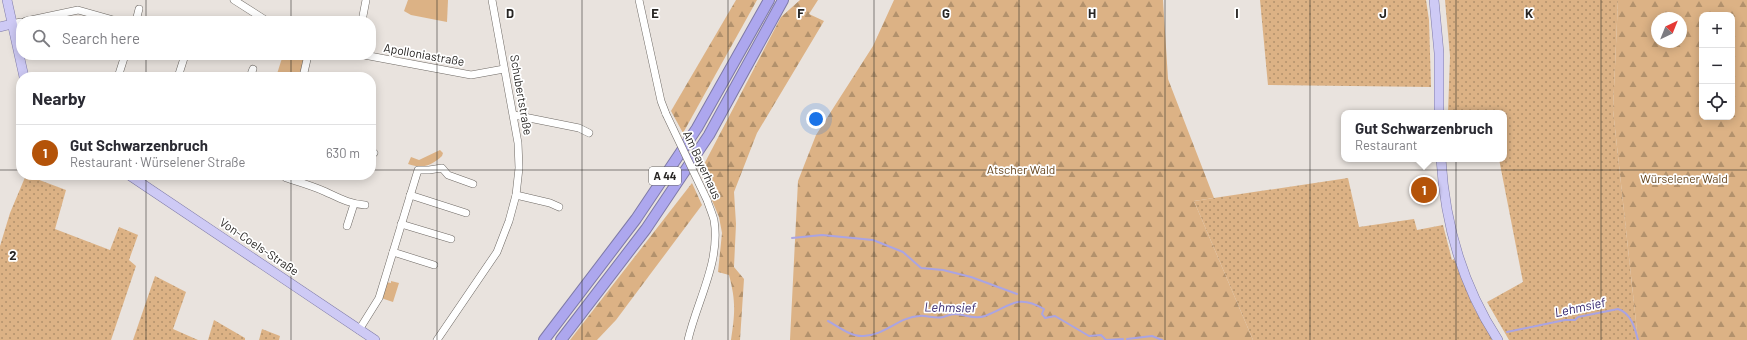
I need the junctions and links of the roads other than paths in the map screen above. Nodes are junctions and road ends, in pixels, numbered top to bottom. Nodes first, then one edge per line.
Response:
1 (7, 0) edge
2 (234, 0) edge
3 (366, 0) edge
4 (492, 0) edge
5 (639, 0) edge
6 (768, 0) edge
7 (783, 0) edge
8 (791, 0) edge
9 (1434, 0) edge
10 (139, 9) dead end
11 (776, 13) junction
12 (50, 16) edge
13 (99, 16) edge
14 (137, 16) edge
15 (259, 16) edge
16 (363, 16) edge
17 (16, 21) edge
18 (16, 23) edge
19 (0, 27) edge
20 (376, 57) edge
21 (22, 60) edge
22 (123, 60) edge
23 (183, 60) edge
24 (307, 60) edge
25 (253, 69) dead end
26 (504, 69) junction
27 (23, 72) edge
28 (120, 72) edge
29 (180, 72) edge
30 (252, 72) edge
31 (304, 72) edge
32 (1439, 110) edge
33 (514, 115) junction
34 (589, 133) dead end
35 (1441, 162) edge
36 (136, 180) edge
37 (291, 180) edge
38 (473, 184) dead end
39 (410, 195) junction
40 (516, 195) junction
41 (354, 204) junction
42 (365, 205) dead end
43 (559, 207) dead end
44 (466, 213) dead end
45 (401, 224) junction
46 (347, 226) dead end
47 (452, 239) dead end
48 (393, 252) junction
49 (434, 265) dead end
50 (360, 330) junction
51 (376, 340) edge
52 (437, 340) edge
53 (544, 340) edge
54 (561, 340) edge
55 (688, 340) edge
56 (1498, 340) edge

1 - 17 main road
2 - 15 street
3 - 16 street
4 - 26 street, Schubertstraße
5 - 55 street, Am Bayerhaus, bridge
6 - 53 highway, A 44
7 - 11 highway, A 44
8 - 11 highway
9 - 32 main road
10 - 14 street
11 - 54 highway, A 44
12 - 13 street
18 - 19 main road
20 - 26 street, Apolloniastraße
21 - 27 main road
22 - 28 street
23 - 29 street
24 - 31 street
25 - 30 street
26 - 33 street, Schubertstraße
33 - 34 street
33 - 40 street, Schubertstraße
35 - 56 main road
36 - 50 main road, Von-Coels-Straße
37 - 41 street
38 - 39 street
39 - 44 street
39 - 45 street
40 - 43 street
40 - 52 street, Schubertstraße
41 - 42 street
41 - 46 street
45 - 47 street
45 - 48 street
48 - 49 street
48 - 50 street
50 - 51 main road, Von-Coels-Straße

